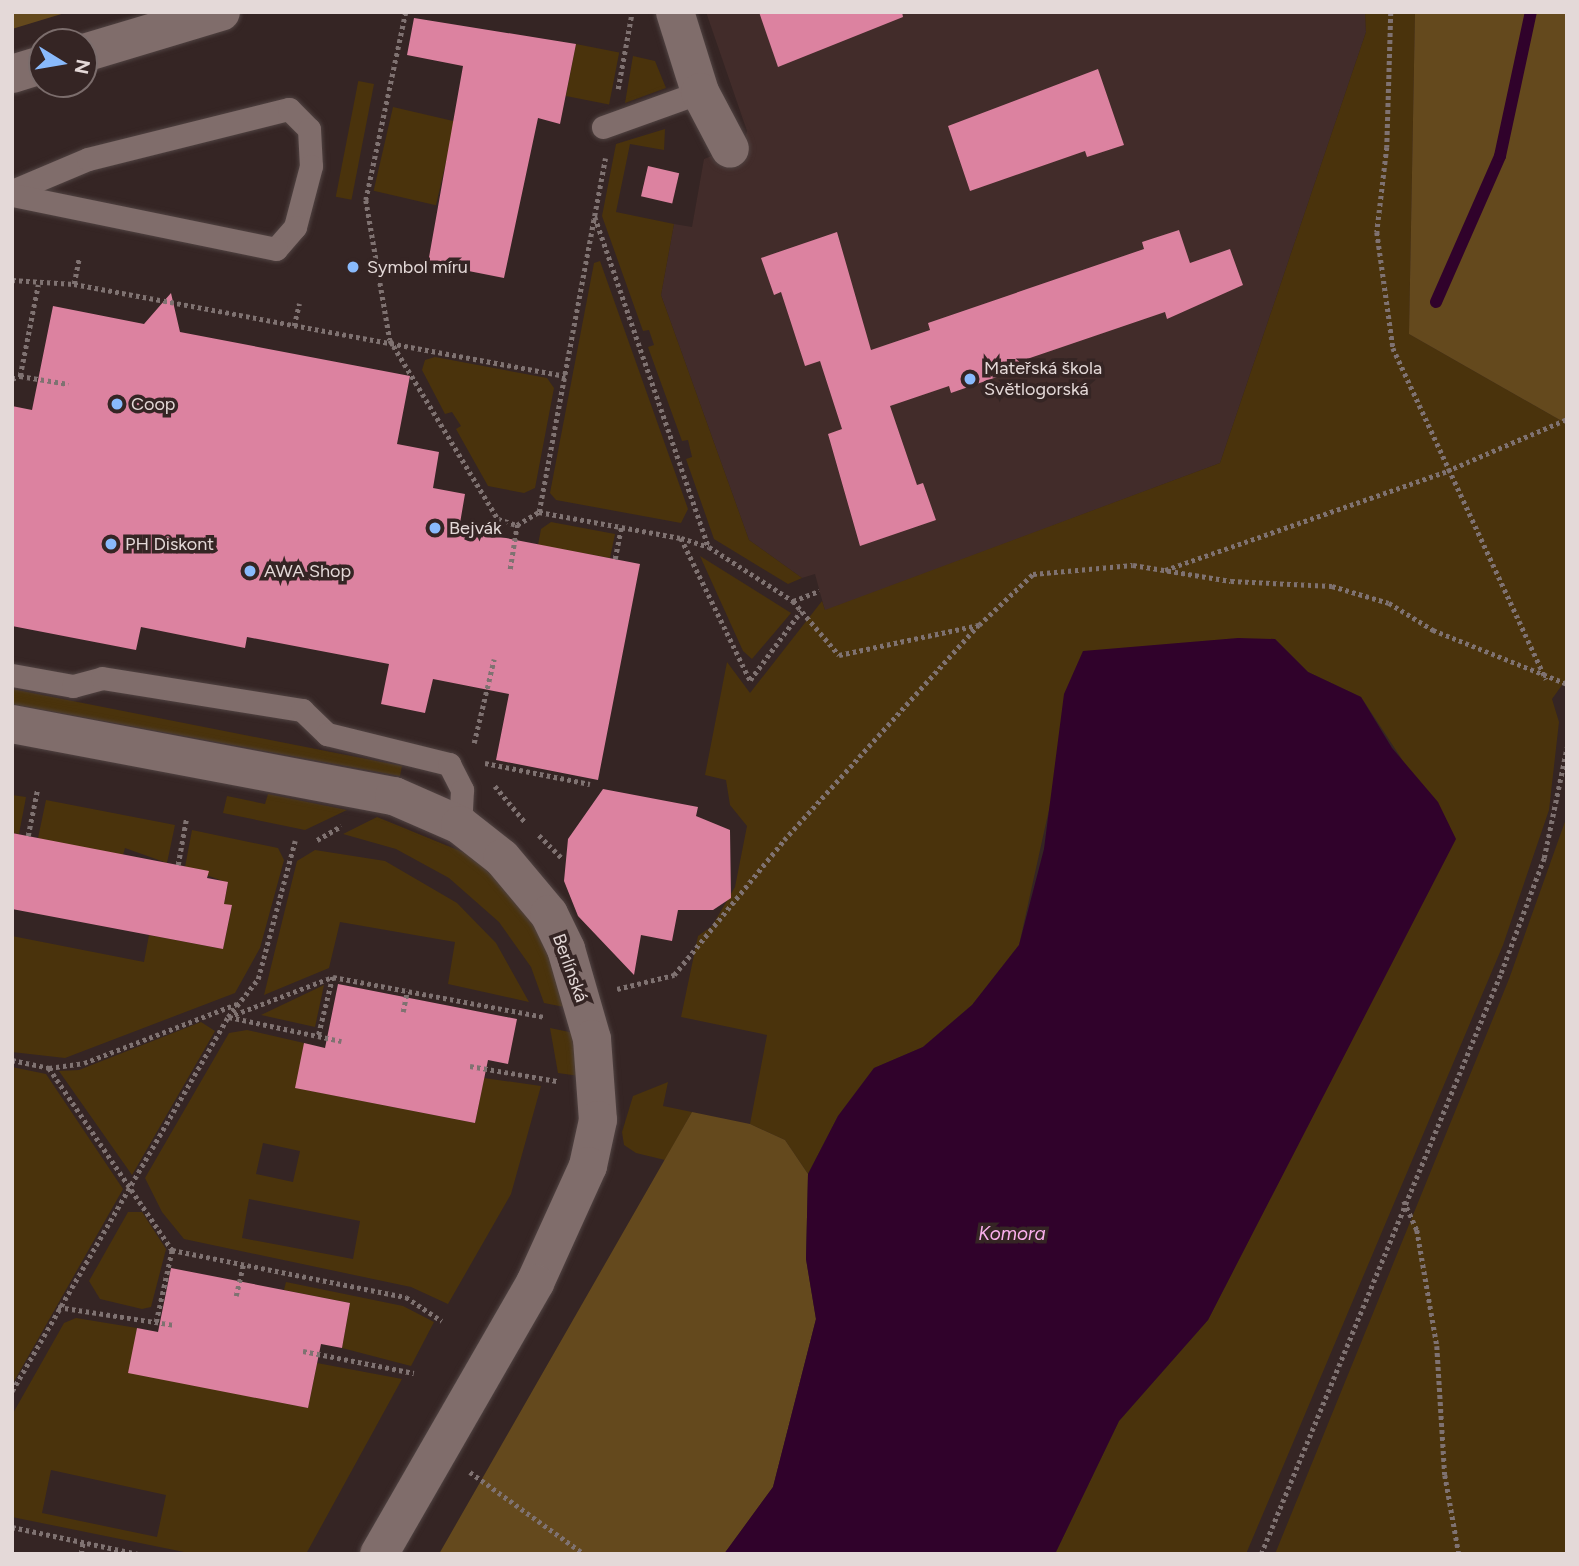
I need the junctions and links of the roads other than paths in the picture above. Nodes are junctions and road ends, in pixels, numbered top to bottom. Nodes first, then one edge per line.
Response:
1 (675, 12) edge
2 (219, 13) edge
3 (98, 48) edge
4 (700, 92) junction
5 (606, 135) road end
6 (730, 149) dead end
7 (12, 193) edge
8 (12, 675) edge
9 (12, 724) edge
10 (460, 825) junction
11 (379, 1554) edge

1 - 4 street
2 - 3 street
4 - 5 lane
4 - 6 street
7 - 7 lane
8 - 10 lane
9 - 10 street, Berlínská
10 - 11 street, Berlínská

